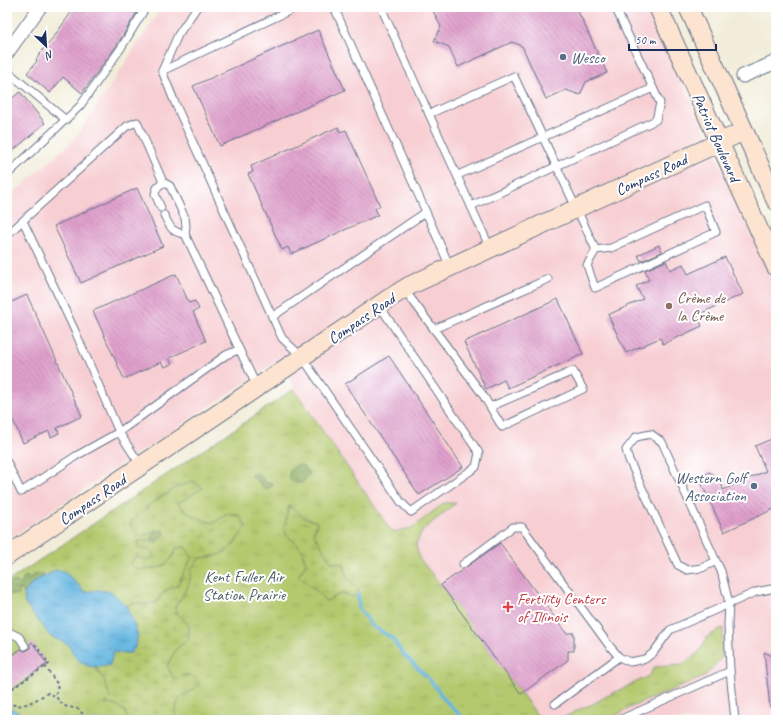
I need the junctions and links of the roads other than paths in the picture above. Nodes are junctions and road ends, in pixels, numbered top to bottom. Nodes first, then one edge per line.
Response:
1 (40, 7) edge
2 (146, 7) edge
3 (197, 7) edge
4 (297, 7) edge
5 (334, 7) edge
6 (381, 7) edge
7 (615, 7) edge
8 (658, 7) edge
9 (688, 7) edge
10 (7, 53) edge
11 (776, 62) edge
12 (7, 71) edge
13 (162, 71) junction
14 (743, 76) dead end
15 (653, 88) junction
16 (429, 114) junction
17 (66, 120) junction
18 (744, 131) junction
19 (543, 137) junction
20 (719, 143) junction
21 (557, 167) junction
22 (7, 175) edge
23 (458, 176) junction
24 (163, 182) junction
25 (776, 202) edge
26 (471, 206) junction
27 (161, 208) dead end
28 (576, 209) junction
29 (426, 212) junction
30 (164, 216) dead end
31 (23, 221) junction
32 (185, 234) junction
33 (7, 235) edge
34 (490, 248) junction
35 (596, 250) junction
36 (450, 267) junction
37 (776, 267) edge
38 (548, 279) dead end
39 (404, 289) junction
40 (379, 305) junction
41 (272, 317) junction
42 (434, 329) junction
43 (238, 350) junction
44 (302, 357) junction
45 (257, 388) junction
46 (490, 407) junction
47 (119, 432) junction
48 (7, 462) edge
49 (141, 466) junction
50 (7, 556) edge
51 (716, 561) junction
52 (463, 564) dead end
53 (776, 588) edge
54 (729, 603) junction
55 (7, 631) edge
56 (25, 646) dead end
57 (619, 656) junction
58 (730, 671) junction
59 (555, 704) dead end
60 (619, 720) edge
61 (735, 720) edge

1 - 10 street
2 - 17 lane
3 - 13 lane
4 - 13 lane
5 - 29 lane
6 - 16 lane
7 - 15 lane
8 - 20 street, Patriot Boulevard
9 - 18 street, Patriot Boulevard
11 - 14 street
12 - 17 lane
13 - 41 lane
15 - 19 lane
15 - 21 lane
16 - 19 lane
16 - 23 lane
17 - 22 lane
18 - 20 street, Compass Road
18 - 25 street, Patriot Boulevard
19 - 21 lane
19 - 23 lane
20 - 28 street, Compass Road
20 - 37 street, Patriot Boulevard
21 - 26 lane
21 - 28 lane
23 - 26 lane
24 - 27 lane
24 - 31 lane
24 - 32 lane
26 - 34 lane
28 - 34 street, Compass Road
28 - 35 lane
29 - 36 lane
29 - 41 lane
30 - 32 lane
31 - 33 lane
31 - 47 lane
32 - 43 lane
34 - 36 street, Compass Road
35 - 35 lane
36 - 39 street, Compass Road
38 - 42 lane
39 - 40 street, Compass Road
39 - 42 lane
40 - 44 street, Compass Road
40 - 44 lane
41 - 44 lane
42 - 46 lane
43 - 45 lane
43 - 47 lane
44 - 45 street, Compass Road
45 - 49 street, Compass Road
46 - 46 lane
47 - 48 lane
47 - 49 lane
49 - 50 street, Compass Road
51 - 51 lane
51 - 54 lane
52 - 57 lane
53 - 54 lane
54 - 57 lane
54 - 58 lane
55 - 56 lane
57 - 59 lane
58 - 60 lane
58 - 61 lane

